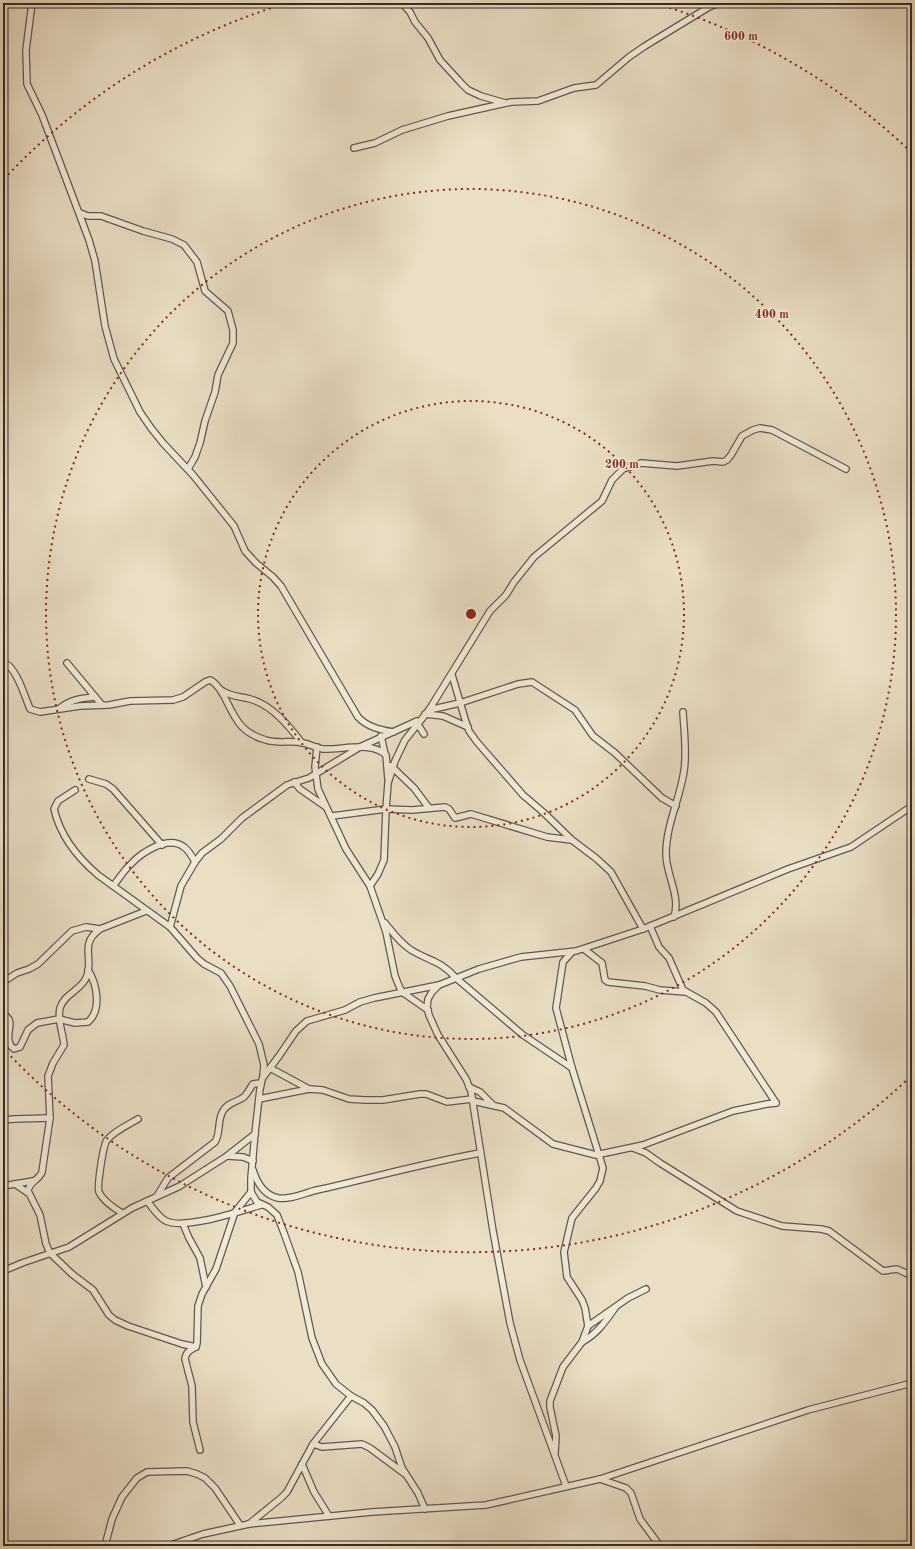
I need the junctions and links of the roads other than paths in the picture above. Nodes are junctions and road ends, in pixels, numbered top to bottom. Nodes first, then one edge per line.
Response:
1 (32, 3) edge
2 (402, 3) edge
3 (719, 3) edge
4 (505, 103) junction
5 (354, 148) dead end
6 (80, 213) junction
7 (188, 469) junction
8 (846, 469) dead end
9 (3, 662) edge
10 (67, 663) dead end
11 (452, 675) junction
12 (220, 689) junction
13 (95, 697) junction
14 (460, 703) junction
15 (102, 705) junction
16 (58, 709) junction
17 (427, 712) junction
18 (683, 712) dead end
19 (418, 722) junction
20 (468, 727) junction
21 (379, 730) junction
22 (393, 732) junction
23 (424, 734) dead end
24 (382, 737) junction
25 (302, 742) junction
26 (360, 747) junction
27 (317, 748) junction
28 (386, 755) junction
29 (393, 768) junction
30 (315, 773) junction
31 (89, 779) dead end
32 (294, 782) junction
33 (388, 783) junction
34 (75, 790) dead end
35 (676, 806) junction
36 (912, 806) edge
37 (327, 808) junction
38 (429, 808) junction
39 (386, 809) junction
40 (335, 816) junction
41 (572, 840) junction
42 (162, 845) junction
43 (195, 862) junction
44 (113, 886) junction
45 (370, 886) junction
46 (146, 911) junction
47 (674, 916) junction
48 (382, 920) junction
49 (650, 926) junction
50 (170, 927) junction
51 (100, 929) junction
52 (643, 929) junction
53 (584, 949) junction
54 (572, 952) junction
55 (88, 970) junction
56 (456, 978) junction
57 (3, 982) edge
58 (439, 985) junction
59 (402, 992) junction
60 (686, 992) junction
61 (428, 1010) junction
62 (3, 1014) edge
63 (59, 1019) junction
64 (270, 1068) junction
65 (572, 1068) junction
66 (263, 1076) junction
67 (261, 1083) junction
68 (469, 1087) junction
69 (309, 1089) junction
70 (259, 1099) junction
71 (472, 1100) junction
72 (493, 1106) junction
73 (50, 1118) junction
74 (138, 1119) dead end
75 (3, 1120) edge
76 (255, 1134) junction
77 (630, 1148) junction
78 (480, 1153) junction
79 (599, 1154) junction
80 (227, 1156) junction
81 (253, 1161) junction
82 (252, 1168) junction
83 (38, 1180) junction
84 (15, 1184) junction
85 (3, 1186) edge
86 (251, 1192) junction
87 (28, 1193) junction
88 (157, 1196) junction
89 (147, 1201) junction
90 (261, 1205) junction
91 (235, 1212) junction
92 (122, 1213) junction
93 (183, 1224) junction
94 (50, 1253) junction
95 (3, 1271) edge
96 (912, 1276) edge
97 (206, 1287) junction
98 (646, 1288) dead end
99 (616, 1306) junction
100 (588, 1326) junction
101 (582, 1342) junction
102 (196, 1347) junction
103 (912, 1383) edge
104 (351, 1396) junction
105 (313, 1444) junction
106 (200, 1450) dead end
107 (555, 1456) junction
108 (302, 1464) junction
109 (405, 1474) junction
110 (600, 1479) junction
111 (566, 1486) junction
112 (425, 1509) junction
113 (329, 1516) junction
114 (249, 1524) junction
115 (240, 1525) junction
116 (104, 1546) edge
117 (168, 1546) edge
118 (660, 1546) edge

1 - 6 street
2 - 4 street
3 - 4 street
4 - 5 street
6 - 7 street
6 - 7 street
7 - 21 street
8 - 11 street
9 - 16 street
10 - 13 street
11 - 14 street
11 - 17 street
12 - 15 street
12 - 25 street
12 - 25 street
13 - 15 street
13 - 16 street
14 - 17 street
14 - 20 street
14 - 35 street
15 - 16 street
17 - 19 street
17 - 20 street
18 - 35 street
19 - 22 street
19 - 23 street
19 - 29 street
20 - 41 street
21 - 22 street
21 - 24 street
22 - 24 street
24 - 26 street
24 - 28 street
25 - 27 street
26 - 27 street
26 - 28 street
26 - 30 street
27 - 30 street
28 - 29 street
28 - 33 street
29 - 33 street
29 - 38 street
30 - 32 street
30 - 37 street
31 - 42 street
32 - 37 street
32 - 43 street
33 - 39 street
34 - 44 street
35 - 47 street
36 - 47 street
37 - 40 street
38 - 39 street
38 - 41 street
39 - 40 street
39 - 45 street
40 - 45 street
41 - 52 street
42 - 43 street
42 - 44 street
43 - 50 street
44 - 46 street
45 - 48 street
46 - 50 street
46 - 51 street
47 - 49 street
48 - 56 street
48 - 59 street
49 - 52 street
49 - 60 street
50 - 66 street
51 - 55 street
51 - 57 street
52 - 53 street
53 - 54 street
53 - 60 street
54 - 56 street
54 - 65 street
55 - 63 street
55 - 63 street
56 - 58 street
56 - 65 street
58 - 59 street
58 - 61 street
59 - 61 street
59 - 64 street
60 - 77 street
61 - 68 street
62 - 63 street
63 - 73 street
64 - 66 street
64 - 69 street
65 - 79 street
66 - 67 street
67 - 70 street
67 - 88 street
68 - 71 street
68 - 72 street
69 - 70 street
69 - 71 street
70 - 76 street
71 - 72 street
71 - 78 street
72 - 79 street
73 - 75 street
73 - 83 street
74 - 92 street
76 - 80 street
76 - 81 street
77 - 79 street
77 - 96 street
78 - 82 street
78 - 107 street
79 - 100 street
80 - 81 street
80 - 88 street
81 - 82 street
82 - 86 street
83 - 84 street
83 - 87 street
84 - 85 street
84 - 87 street
86 - 90 street
86 - 91 street
87 - 94 street
88 - 89 street
89 - 92 street
89 - 93 street
90 - 91 street
90 - 104 street
91 - 93 street
91 - 97 street
92 - 94 street
93 - 97 street
94 - 95 street
94 - 102 street
97 - 102 street
98 - 99 street
99 - 100 street
99 - 101 street
100 - 101 street
101 - 107 street
102 - 106 street
103 - 110 street
104 - 105 street
104 - 109 street
105 - 108 street
105 - 109 street
107 - 111 street
108 - 113 street
108 - 114 street
109 - 112 street
110 - 111 street
110 - 118 street
111 - 112 street
112 - 113 street
113 - 114 street
114 - 115 street
115 - 116 street
115 - 117 street

